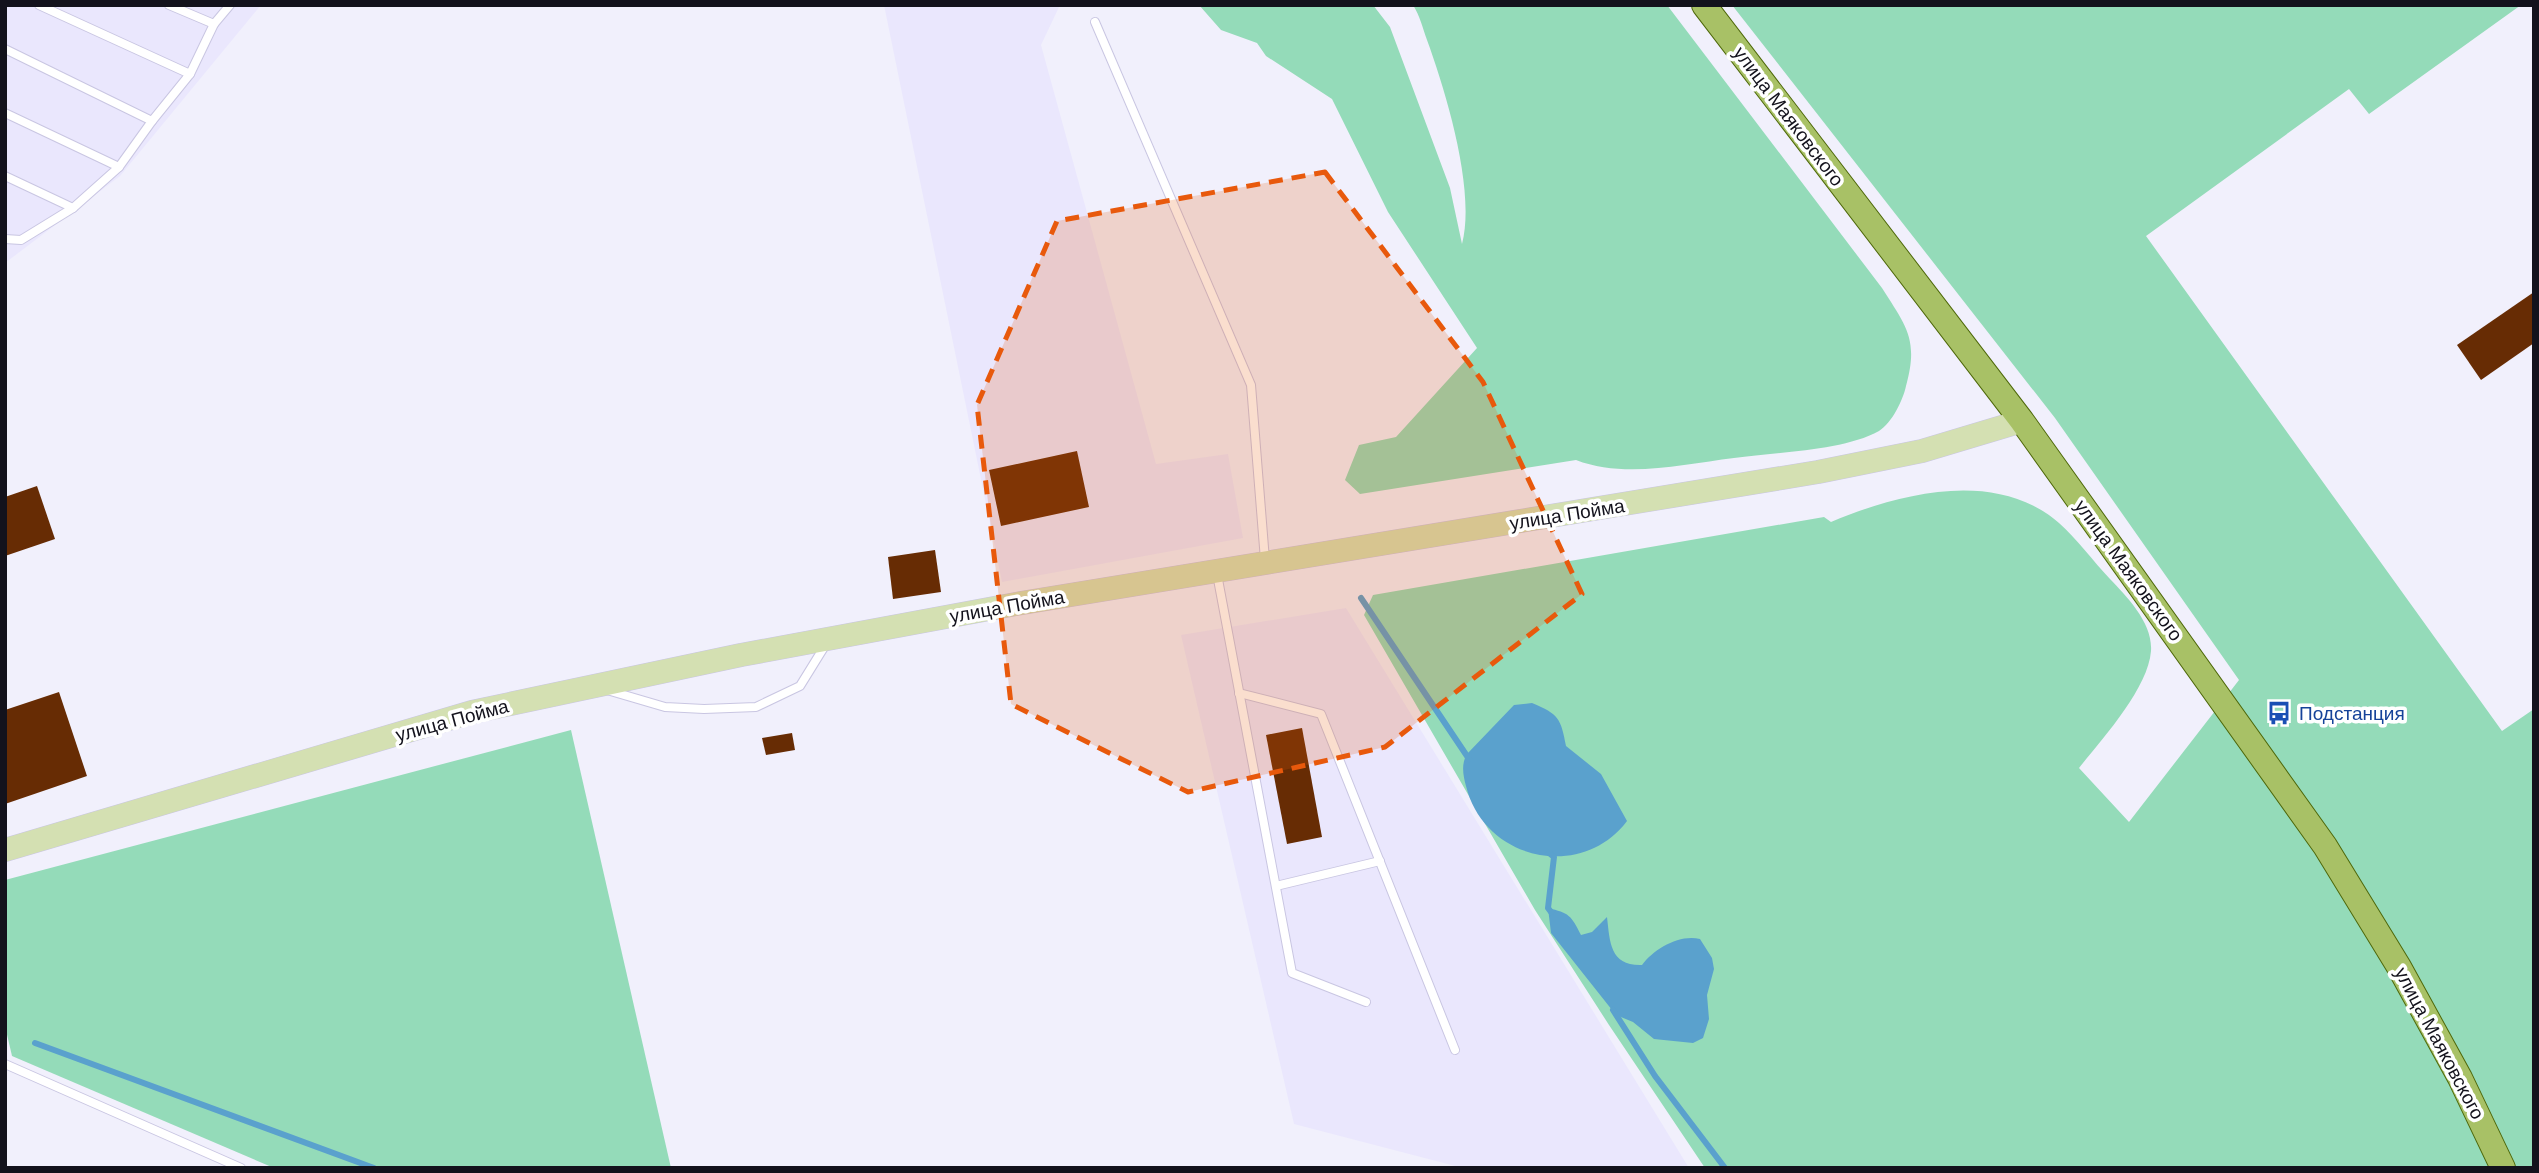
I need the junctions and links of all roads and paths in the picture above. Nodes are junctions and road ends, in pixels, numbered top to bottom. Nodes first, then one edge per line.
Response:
1 (39, 5) edge
2 (169, 5) edge
3 (230, 5) edge
4 (1704, 5) edge
5 (1095, 22) dead end
6 (214, 24) junction
7 (5, 49) edge
8 (190, 74) junction
9 (5, 113) edge
10 (152, 121) junction
11 (119, 167) junction
12 (5, 176) edge
13 (74, 208) junction
14 (5, 239) edge
15 (2022, 421) junction
16 (1265, 563) junction
17 (1216, 571) junction
18 (830, 638) junction
19 (595, 686) junction
20 (1239, 692) junction
21 (5, 850) edge
22 (1380, 861) junction
23 (1276, 886) junction
24 (1366, 1002) dead end
25 (1455, 1050) dead end
26 (5, 1064) edge
27 (241, 1168) edge
28 (2503, 1168) edge

1 - 8 lane
2 - 6 lane
3 - 6 lane
4 - 15 main road, улица Маяковского
5 - 16 lane
6 - 8 lane
7 - 10 lane
8 - 10 lane
9 - 11 lane
10 - 11 lane
11 - 13 lane
12 - 13 lane
13 - 14 lane
15 - 16 main road, улица Пойма
15 - 28 main road, улица Маяковского
16 - 17 main road, улица Пойма
17 - 18 main road, улица Пойма
17 - 20 lane
18 - 19 main road, улица Пойма
18 - 19 lane
19 - 21 main road, улица Пойма
20 - 22 lane
20 - 23 lane
22 - 23 lane
22 - 25 lane
23 - 24 lane
26 - 27 lane

